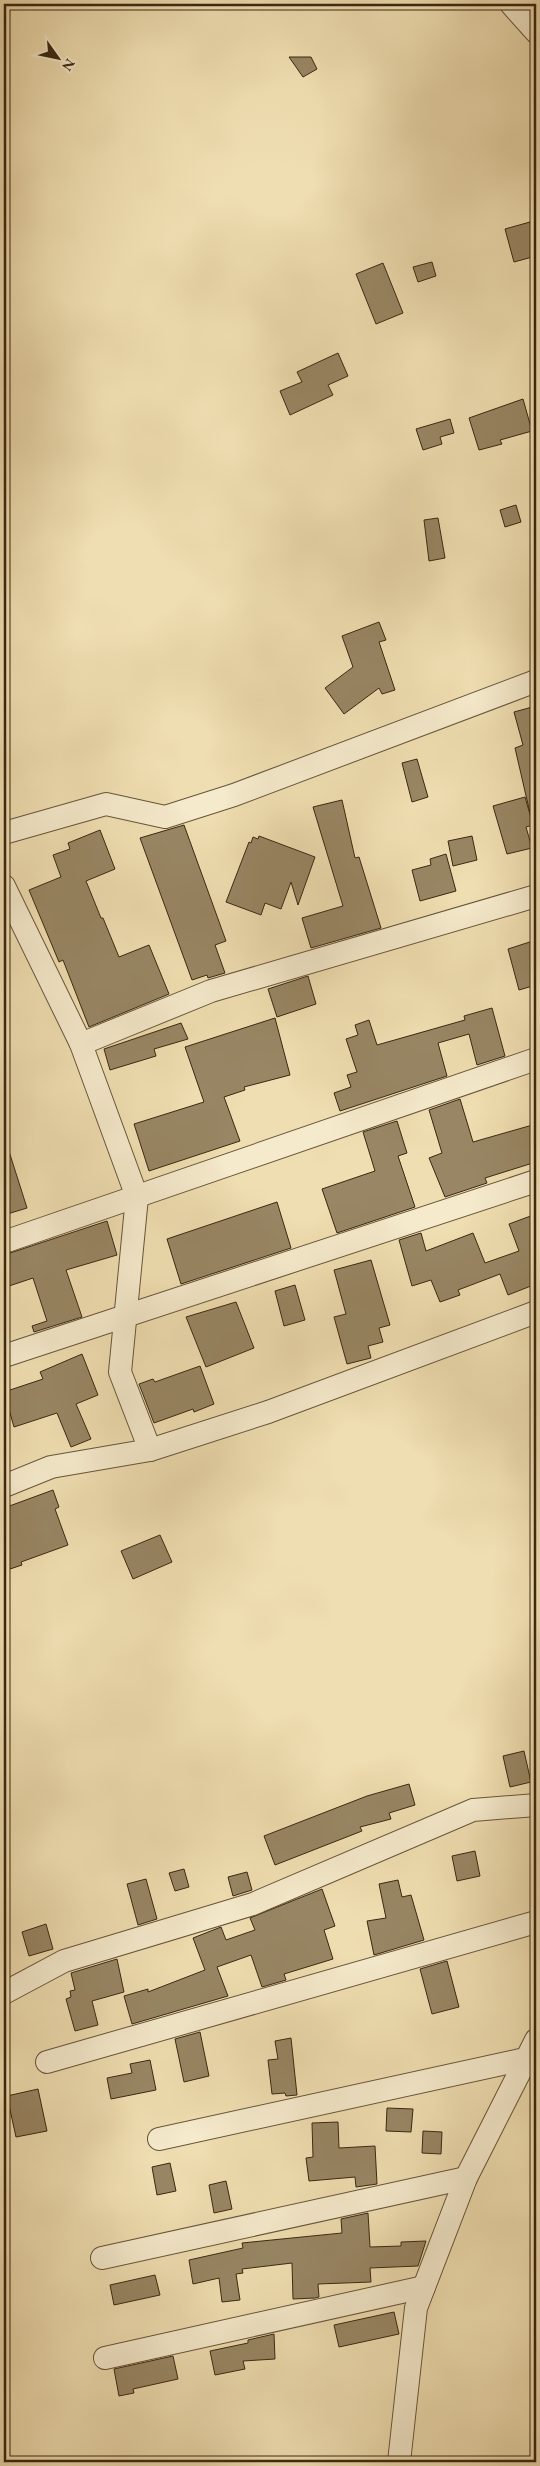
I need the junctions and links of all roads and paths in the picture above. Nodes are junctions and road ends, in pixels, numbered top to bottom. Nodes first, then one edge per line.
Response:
1 (511, 4) edge
2 (536, 32) edge
3 (536, 681) edge
4 (4, 833) edge
5 (4, 886) edge
6 (536, 896) edge
7 (81, 1044) junction
8 (536, 1059) edge
9 (536, 1181) edge
10 (137, 1197) junction
11 (4, 1242) edge
12 (536, 1312) edge
13 (125, 1315) junction
14 (4, 1356) edge
15 (150, 1450) junction
16 (4, 1486) edge
17 (536, 1806) edge
18 (536, 1922) edge
19 (4, 1993) edge
20 (531, 2049) edge
21 (47, 2062) dead end
22 (159, 2139) dead end
23 (466, 2178) junction
24 (102, 2258) dead end
25 (424, 2288) junction
26 (104, 2358) dead end
27 (398, 2462) edge

1 - 2 street
3 - 4 street
5 - 7 street
6 - 7 street
7 - 10 street
8 - 10 street
9 - 13 street
10 - 11 street
10 - 13 street
12 - 15 street
13 - 14 street
13 - 15 street
15 - 16 street
17 - 19 street
18 - 21 street
20 - 22 street
20 - 23 street
23 - 24 street
23 - 25 street
25 - 26 street
25 - 27 street

